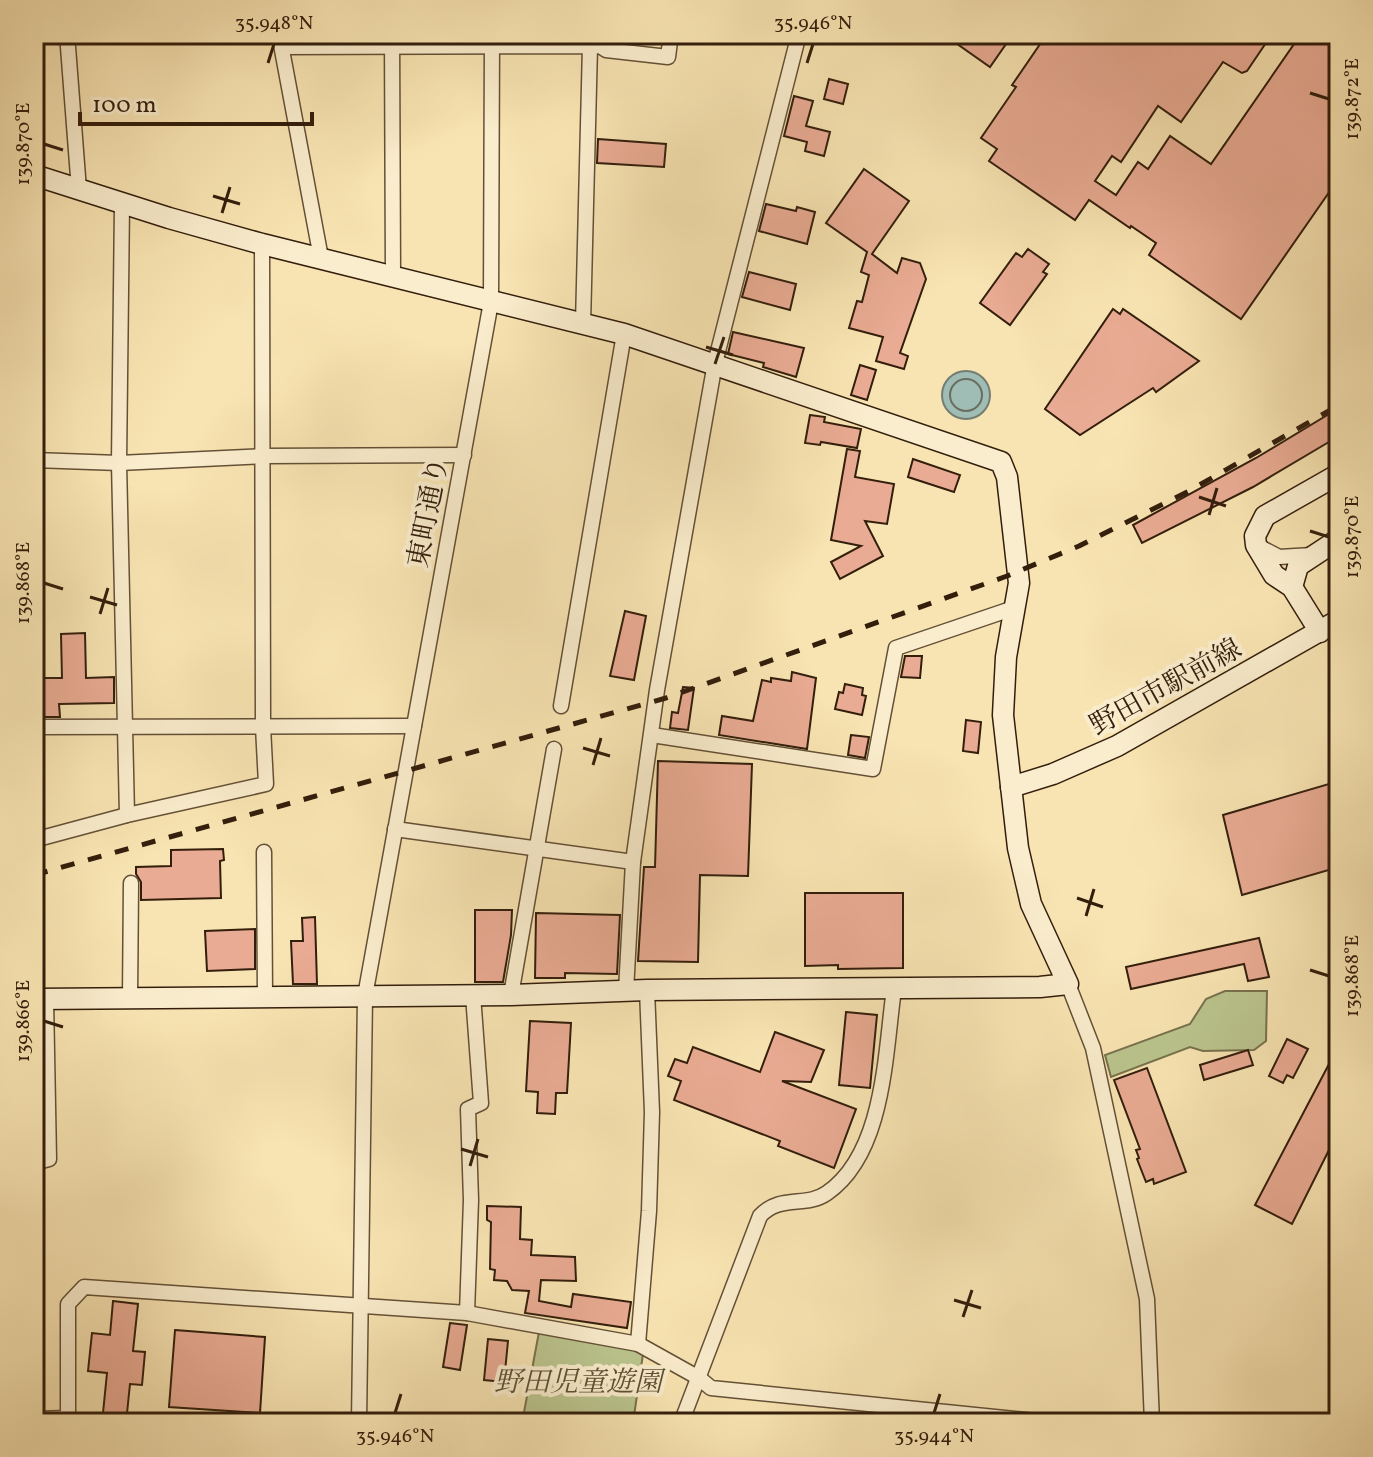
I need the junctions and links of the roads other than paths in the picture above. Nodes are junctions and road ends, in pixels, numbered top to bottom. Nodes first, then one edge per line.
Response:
1 (67, 34) edge
2 (671, 34) edge
3 (799, 34) edge
4 (392, 40) edge
5 (492, 40) edge
6 (280, 41) edge
7 (590, 46) junction
8 (34, 175) edge
9 (79, 190) junction
10 (122, 204) junction
11 (262, 244) junction
12 (321, 258) junction
13 (393, 277) junction
14 (491, 302) junction
15 (583, 324) junction
16 (624, 334) junction
17 (715, 363) junction
18 (464, 455) junction
19 (264, 456) junction
20 (34, 460) edge
21 (119, 463) junction
22 (1339, 474) edge
23 (1339, 539) edge
24 (1256, 545) junction
25 (1313, 554) junction
26 (1292, 587) junction
27 (1014, 608) junction
28 (1339, 620) edge
29 (1320, 632) junction
30 (561, 706) dead end
31 (414, 726) junction
32 (34, 727) edge
33 (125, 727) junction
34 (263, 727) junction
35 (652, 735) junction
36 (554, 749) dead end
37 (1011, 787) junction
38 (127, 815) junction
39 (395, 829) junction
40 (34, 840) edge
41 (537, 849) junction
42 (264, 852) dead end
43 (633, 862) junction
44 (131, 883) dead end
45 (1068, 984) junction
46 (894, 989) junction
47 (647, 990) junction
48 (626, 991) junction
49 (473, 995) junction
50 (511, 995) junction
51 (365, 996) junction
52 (265, 997) junction
53 (130, 998) junction
54 (40, 999) edge
55 (34, 1163) edge
56 (361, 1307) junction
57 (467, 1313) junction
58 (638, 1344) junction
59 (699, 1378) junction
60 (34, 1419) edge
61 (1036, 1422) edge
62 (359, 1423) edge
63 (681, 1423) edge
64 (1084, 1423) edge
65 (1152, 1423) edge

1 - 9 street
2 - 7 street
3 - 17 street
4 - 5 street
4 - 6 street
4 - 13 street
5 - 7 street
5 - 14 street, 東町通り
6 - 12 street
7 - 15 street
8 - 9 street
9 - 10 street
10 - 11 street
10 - 21 street
11 - 12 street
11 - 19 street
12 - 13 street
13 - 14 street
14 - 15 street
14 - 18 street, 東町通り
15 - 16 street
16 - 17 street
16 - 30 street
17 - 27 street
17 - 35 street
18 - 19 street
18 - 31 street, 東町通り
19 - 21 street
19 - 34 street
20 - 21 street
21 - 33 street
22 - 24 street
23 - 25 street
24 - 25 street
24 - 26 street
25 - 26 street
26 - 29 street
27 - 35 street
27 - 37 street
28 - 29 street, 野田市駅前線
29 - 37 street, 野田市駅前線
31 - 34 street
31 - 39 street, 東町通り
32 - 33 street
33 - 34 street
33 - 38 street
34 - 38 street
35 - 43 street
36 - 41 street
37 - 45 street
38 - 40 street
39 - 41 street
39 - 51 street, 東町通り
41 - 43 street
41 - 50 street
42 - 52 street
43 - 48 street
44 - 53 street
45 - 46 street
45 - 65 street
46 - 47 street
46 - 59 street
47 - 48 street
47 - 58 street
48 - 50 street
49 - 50 street
49 - 51 street
49 - 57 street
51 - 52 street
51 - 56 street, 東町通り
52 - 53 street
53 - 54 street
54 - 55 street
56 - 57 street
56 - 60 street
56 - 62 street, 東町通り
57 - 58 street
58 - 59 street
59 - 61 street
59 - 63 street
61 - 64 street

